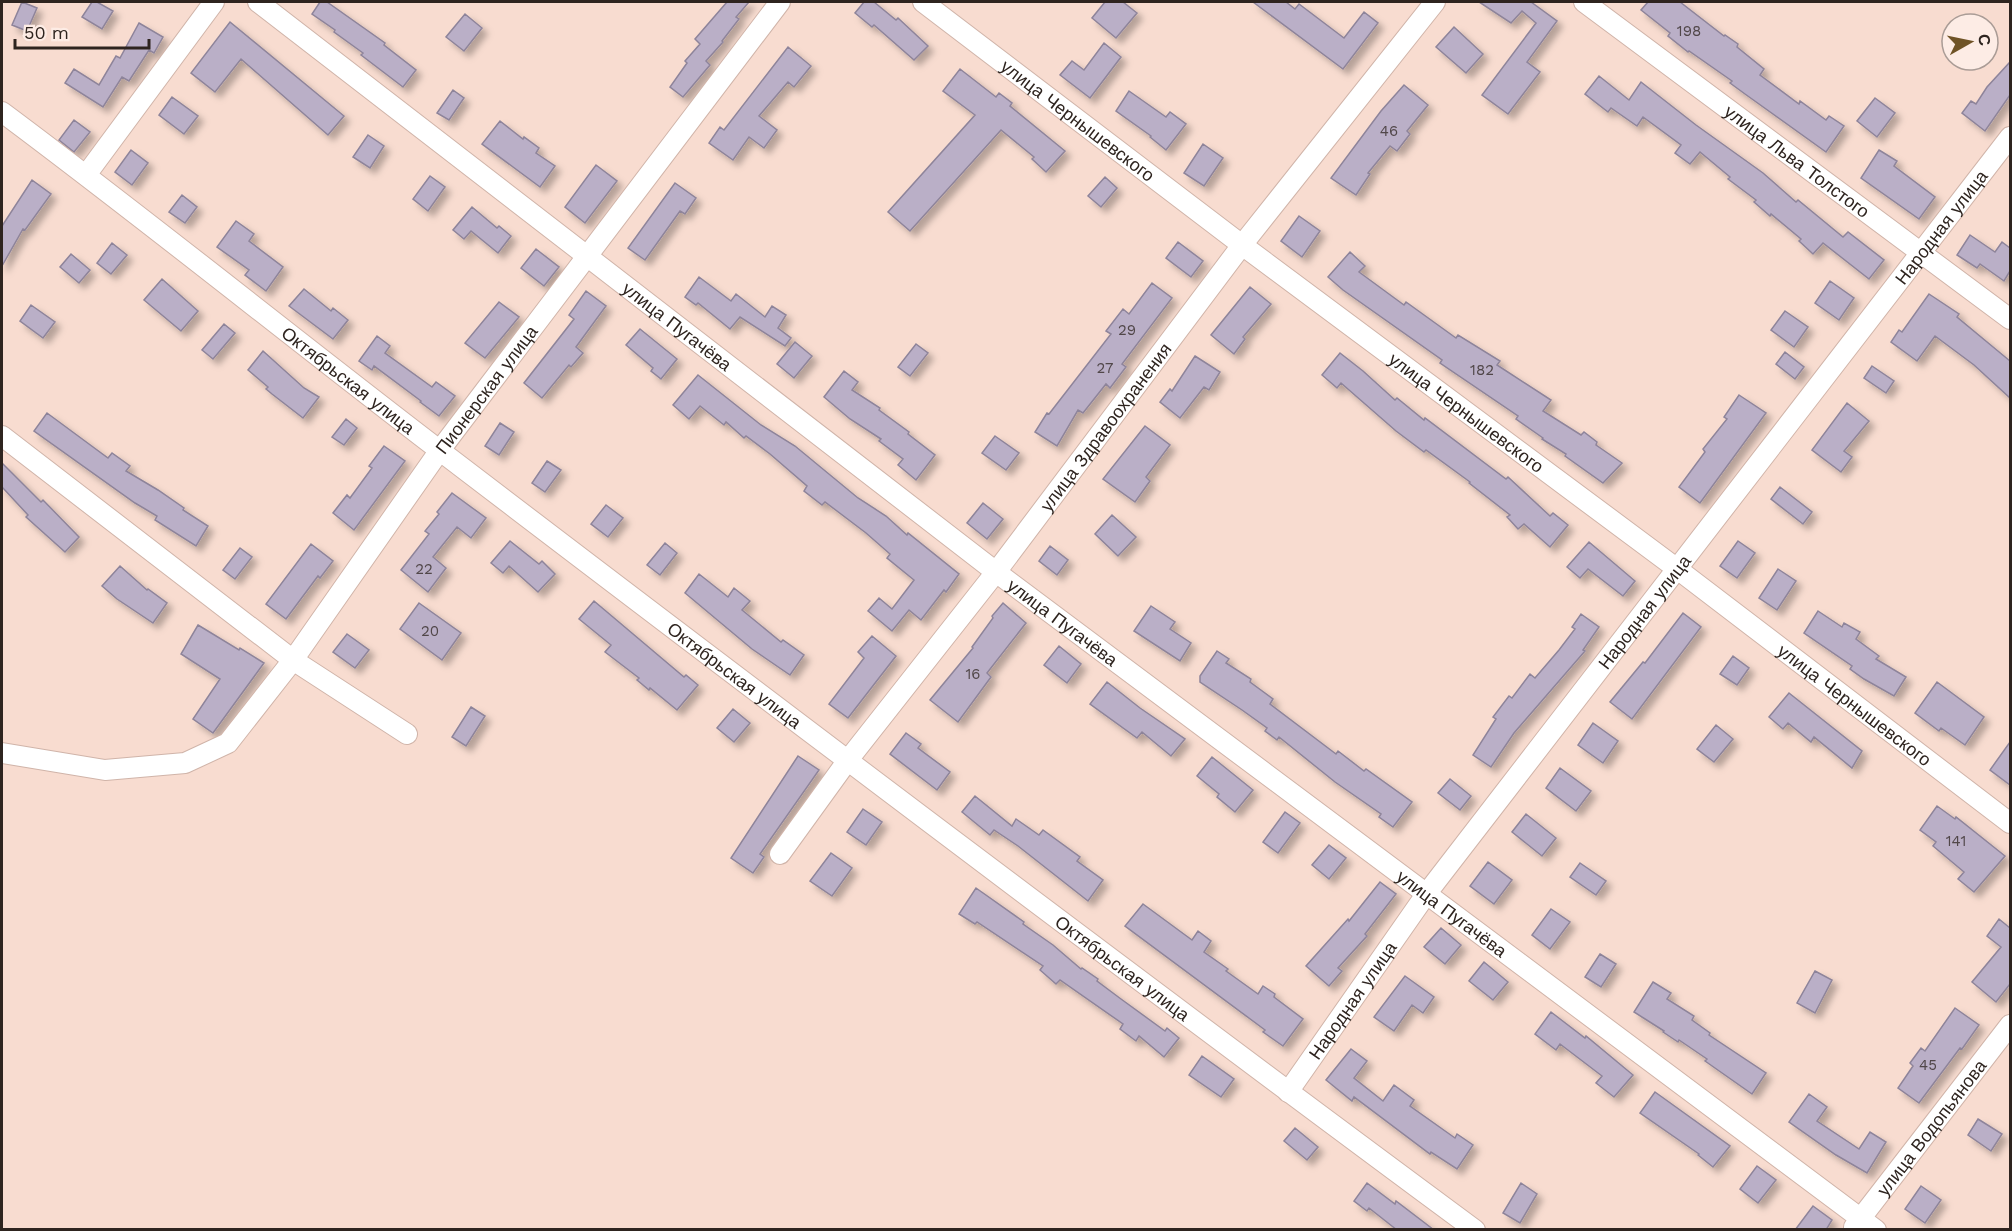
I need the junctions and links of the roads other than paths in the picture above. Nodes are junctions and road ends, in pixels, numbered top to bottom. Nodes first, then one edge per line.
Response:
1 (214, 2) edge
2 (258, 2) edge
3 (780, 2) edge
4 (923, 2) edge
5 (1435, 2) edge
6 (1584, 2) edge
7 (2, 112) edge
8 (2010, 137) edge
9 (86, 175) junction
10 (1242, 245) junction
11 (1922, 252) junction
12 (588, 255) junction
13 (2010, 319) edge
14 (2, 436) edge
15 (440, 450) junction
16 (1676, 567) junction
17 (996, 572) junction
18 (293, 660) junction
19 (407, 735) dead end
20 (2, 753) edge
21 (848, 760) junction
22 (2010, 824) edge
23 (780, 854) dead end
24 (1427, 892) junction
25 (2010, 1025) edge
26 (1288, 1092) junction
27 (1863, 1226) edge
28 (1475, 1230) edge

1 - 9 street
2 - 12 street, улица Пугачёва
3 - 12 street, Пионерская улица
4 - 10 street, улица Чернышевского
5 - 10 street, улица Здравоохранения
6 - 11 street, улица Льва Толстого
7 - 9 street, Октябрьская улица
8 - 11 street, Народная улица
9 - 15 street, Октябрьская улица
10 - 16 street, улица Чернышевского
10 - 17 street, улица Здравоохранения
11 - 13 street, улица Льва Толстого
11 - 16 street, Народная улица
12 - 15 street, Пионерская улица
12 - 17 street, улица Пугачёва
14 - 18 street
15 - 18 street, Пионерская улица
15 - 21 street, Октябрьская улица
16 - 22 street, улица Чернышевского
16 - 24 street, Народная улица
17 - 21 street, улица Здравоохранения
17 - 24 street, улица Пугачёва
18 - 19 street
18 - 20 street, Пионерская улица
21 - 23 street, улица Здравоохранения
21 - 26 street, Октябрьская улица
24 - 26 street, Народная улица
24 - 27 street, улица Пугачёва
25 - 27 street, улица Водопьянова
26 - 28 street, Октябрьская улица

